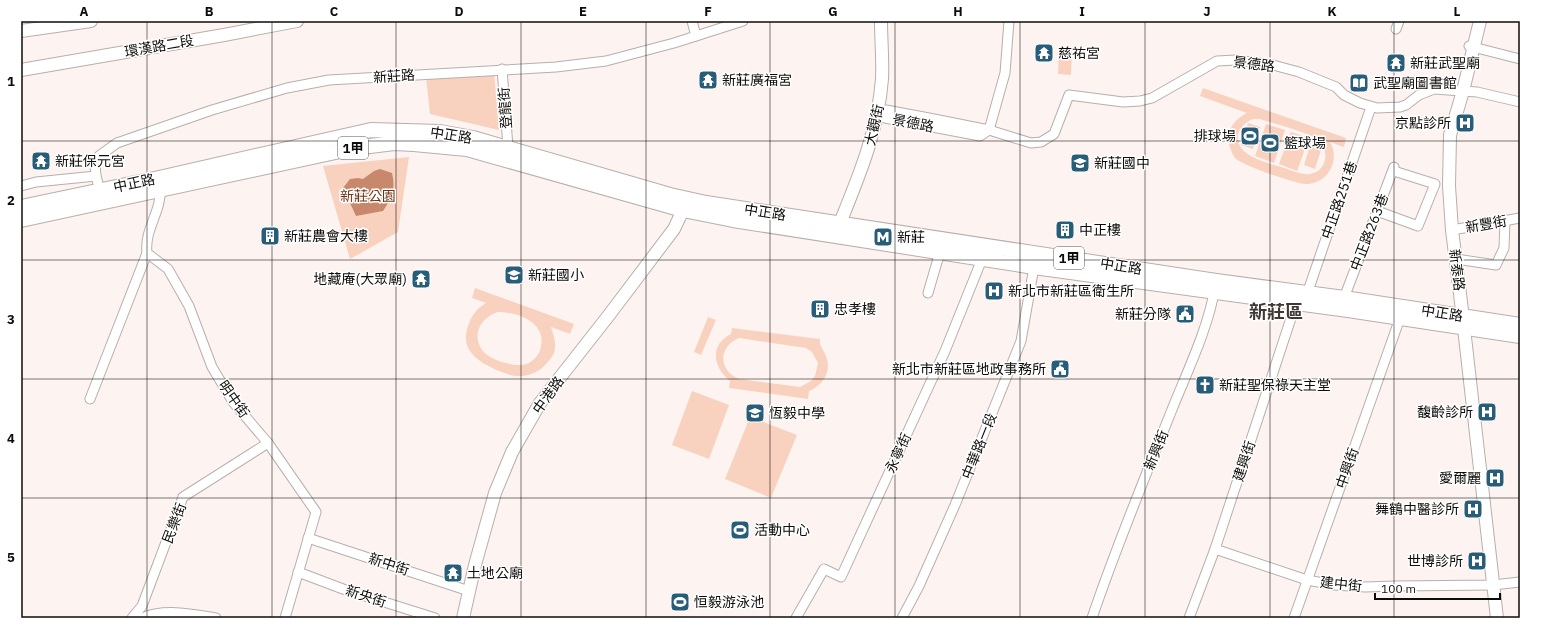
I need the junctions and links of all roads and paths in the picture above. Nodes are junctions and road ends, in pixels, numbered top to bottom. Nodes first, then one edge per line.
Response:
1 (90, 21) edge
2 (297, 21) edge
3 (692, 21) edge
4 (743, 21) edge
5 (881, 21) edge
6 (1009, 21) edge
7 (1480, 21) edge
8 (21, 31) edge
9 (696, 36) junction
10 (1471, 47) junction
11 (1520, 59) edge
12 (502, 69) junction
13 (21, 70) edge
14 (1463, 91) junction
15 (1520, 102) edge
16 (1371, 107) junction
17 (878, 111) junction
18 (989, 130) junction
19 (508, 147) junction
20 (96, 176) junction
21 (160, 184) junction
22 (21, 186) edge
23 (102, 196) junction
24 (684, 205) junction
25 (21, 207) edge
26 (1377, 211) junction
27 (1520, 218) edge
28 (21, 220) edge
29 (1505, 221) junction
30 (839, 230) junction
31 (1452, 230) junction
32 (940, 252) junction
33 (147, 253) junction
34 (982, 258) junction
35 (1456, 259) junction
36 (1034, 267) junction
37 (1215, 286) junction
38 (928, 293) dead end
39 (1307, 294) junction
40 (1344, 298) junction
41 (1296, 303) junction
42 (1400, 318) junction
43 (1463, 322) junction
44 (1520, 325) edge
45 (1520, 336) edge
46 (90, 399) dead end
47 (268, 443) junction
48 (308, 538) junction
49 (1215, 549) junction
50 (298, 572) junction
51 (1307, 580) junction
52 (1520, 582) edge
53 (1493, 585) junction
54 (469, 591) junction
55 (132, 618) edge
56 (142, 618) edge
57 (216, 618) edge
58 (285, 618) edge
59 (435, 618) edge
60 (463, 618) edge
61 (796, 618) edge
62 (902, 618) edge
63 (1092, 618) edge
64 (1189, 618) edge
65 (1294, 618) edge
66 (1497, 618) edge

1 - 8 street
2 - 13 street, 環漢路二段
3 - 9 street
4 - 9 street, 新莊路
5 - 17 street, 大觀街
6 - 18 street
7 - 10 street, 新泰路
9 - 12 street, 新莊路
10 - 11 street
10 - 14 street, 新泰路
12 - 19 street, 登龍街
12 - 20 street, 新莊路
14 - 15 street, 景德路
14 - 16 street, 景德路
14 - 31 street, 新泰路
16 - 18 street, 景德路
16 - 39 street, 中正路251巷
17 - 18 street, 景德路
17 - 30 street, 大觀街
19 - 21 main road, 中正路 / 1甲
19 - 24 main road, 中正路 / 1甲
20 - 22 street
20 - 23 street, 新莊路
21 - 23 main road, 中正路 / 1甲
21 - 24 main road, 中正路 / 1甲
21 - 33 street
23 - 25 main road, 中正路 / 1甲
23 - 28 main road, 中正路 / 1甲
24 - 30 main road, 中正路 / 1甲
24 - 54 street, 中港路
26 - 26 street, 中正路263巷
26 - 40 street, 中正路263巷
27 - 29 street, 新豐街
29 - 31 street, 新豐街
29 - 35 street
30 - 32 main road, 中正路 / 1甲
30 - 37 main road, 中正路 / 1甲
31 - 35 street, 新泰路
32 - 34 main road, 中正路 / 1甲
32 - 38 street
33 - 46 street
33 - 47 street, 明中街
34 - 36 main road, 中正路 / 1甲
34 - 61 street, 永寧街
35 - 43 street, 新泰路
36 - 37 main road, 中正路 / 1甲
36 - 62 street, 中華路一段
37 - 39 main road, 中正路 / 1甲
37 - 41 main road, 中正路 / 1甲
37 - 63 street, 新興街
39 - 40 main road, 中正路 / 1甲
40 - 43 main road, 中正路 / 1甲
41 - 42 main road, 中正路 / 1甲
41 - 49 street, 建興街
42 - 43 main road, 中正路 / 1甲
42 - 51 street, 中興街
43 - 44 main road, 中正路 / 1甲
43 - 45 main road, 中正路 / 1甲
43 - 53 street, 新泰路
47 - 48 street, 明中街
47 - 55 street, 民樂街
48 - 50 street, 明中街
48 - 54 street, 新中街
49 - 51 street, 建中街
49 - 64 street, 建興街
50 - 58 street, 明中街
50 - 59 street, 新央街
51 - 53 street, 建中街
51 - 65 street, 中興街
52 - 53 street, 建中街
53 - 66 street, 新泰路
54 - 60 street, 中港路
56 - 57 street

